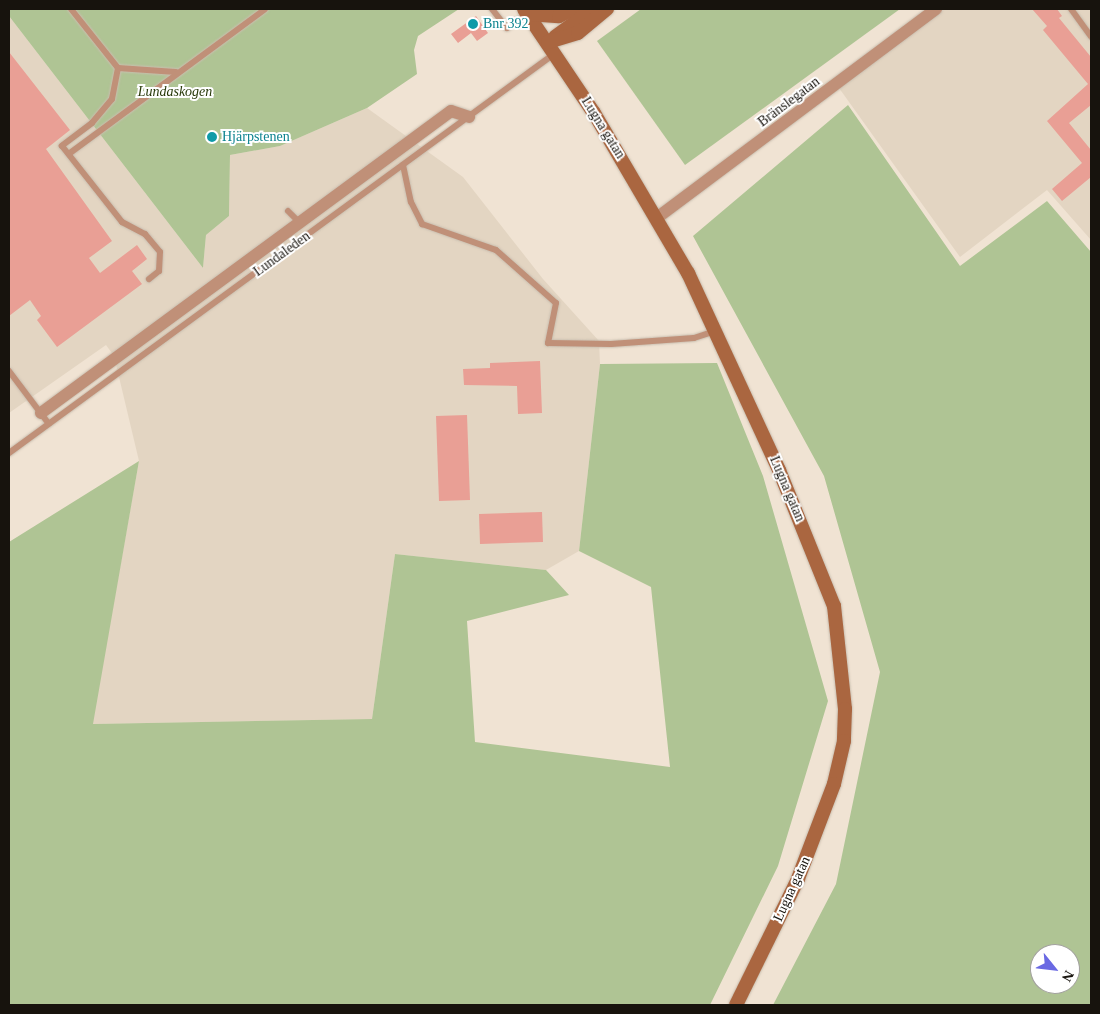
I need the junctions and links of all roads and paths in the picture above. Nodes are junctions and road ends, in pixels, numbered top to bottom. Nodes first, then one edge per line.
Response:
1 (71, 9) edge
2 (266, 9) edge
3 (492, 9) edge
4 (573, 9) edge
5 (593, 9) edge
6 (607, 9) edge
7 (936, 9) edge
8 (1071, 9) edge
9 (526, 11) edge
10 (1091, 37) edge
11 (552, 48) junction
12 (118, 68) junction
13 (176, 72) junction
14 (469, 117) junction
15 (70, 153) junction
16 (403, 165) junction
17 (288, 211) dead end
18 (658, 217) junction
19 (298, 221) junction
20 (149, 279) dead end
21 (716, 331) junction
22 (9, 371) edge
23 (41, 413) junction
24 (49, 424) junction
25 (9, 454) edge
26 (736, 1005) edge

1 - 12 lane
2 - 13 lane
3 - 9 lane
4 - 9 main road
5 - 11 main road, Lundaleden
6 - 11 main road, Lundaleden
7 - 18 street, Bränslegatan
8 - 10 lane
9 - 11 main road, Lugna gatan
11 - 14 lane, Lundaleden
11 - 18 main road, Lugna gatan
12 - 13 lane
12 - 15 lane
13 - 15 lane
14 - 16 lane, Lundaleden
14 - 19 street
15 - 20 lane
16 - 21 lane
16 - 24 lane, Lundaleden
17 - 19 lane
18 - 21 main road, Lugna gatan
19 - 23 street
21 - 26 main road, Lugna gatan
22 - 23 lane
23 - 24 lane
24 - 25 lane, Lundaleden

